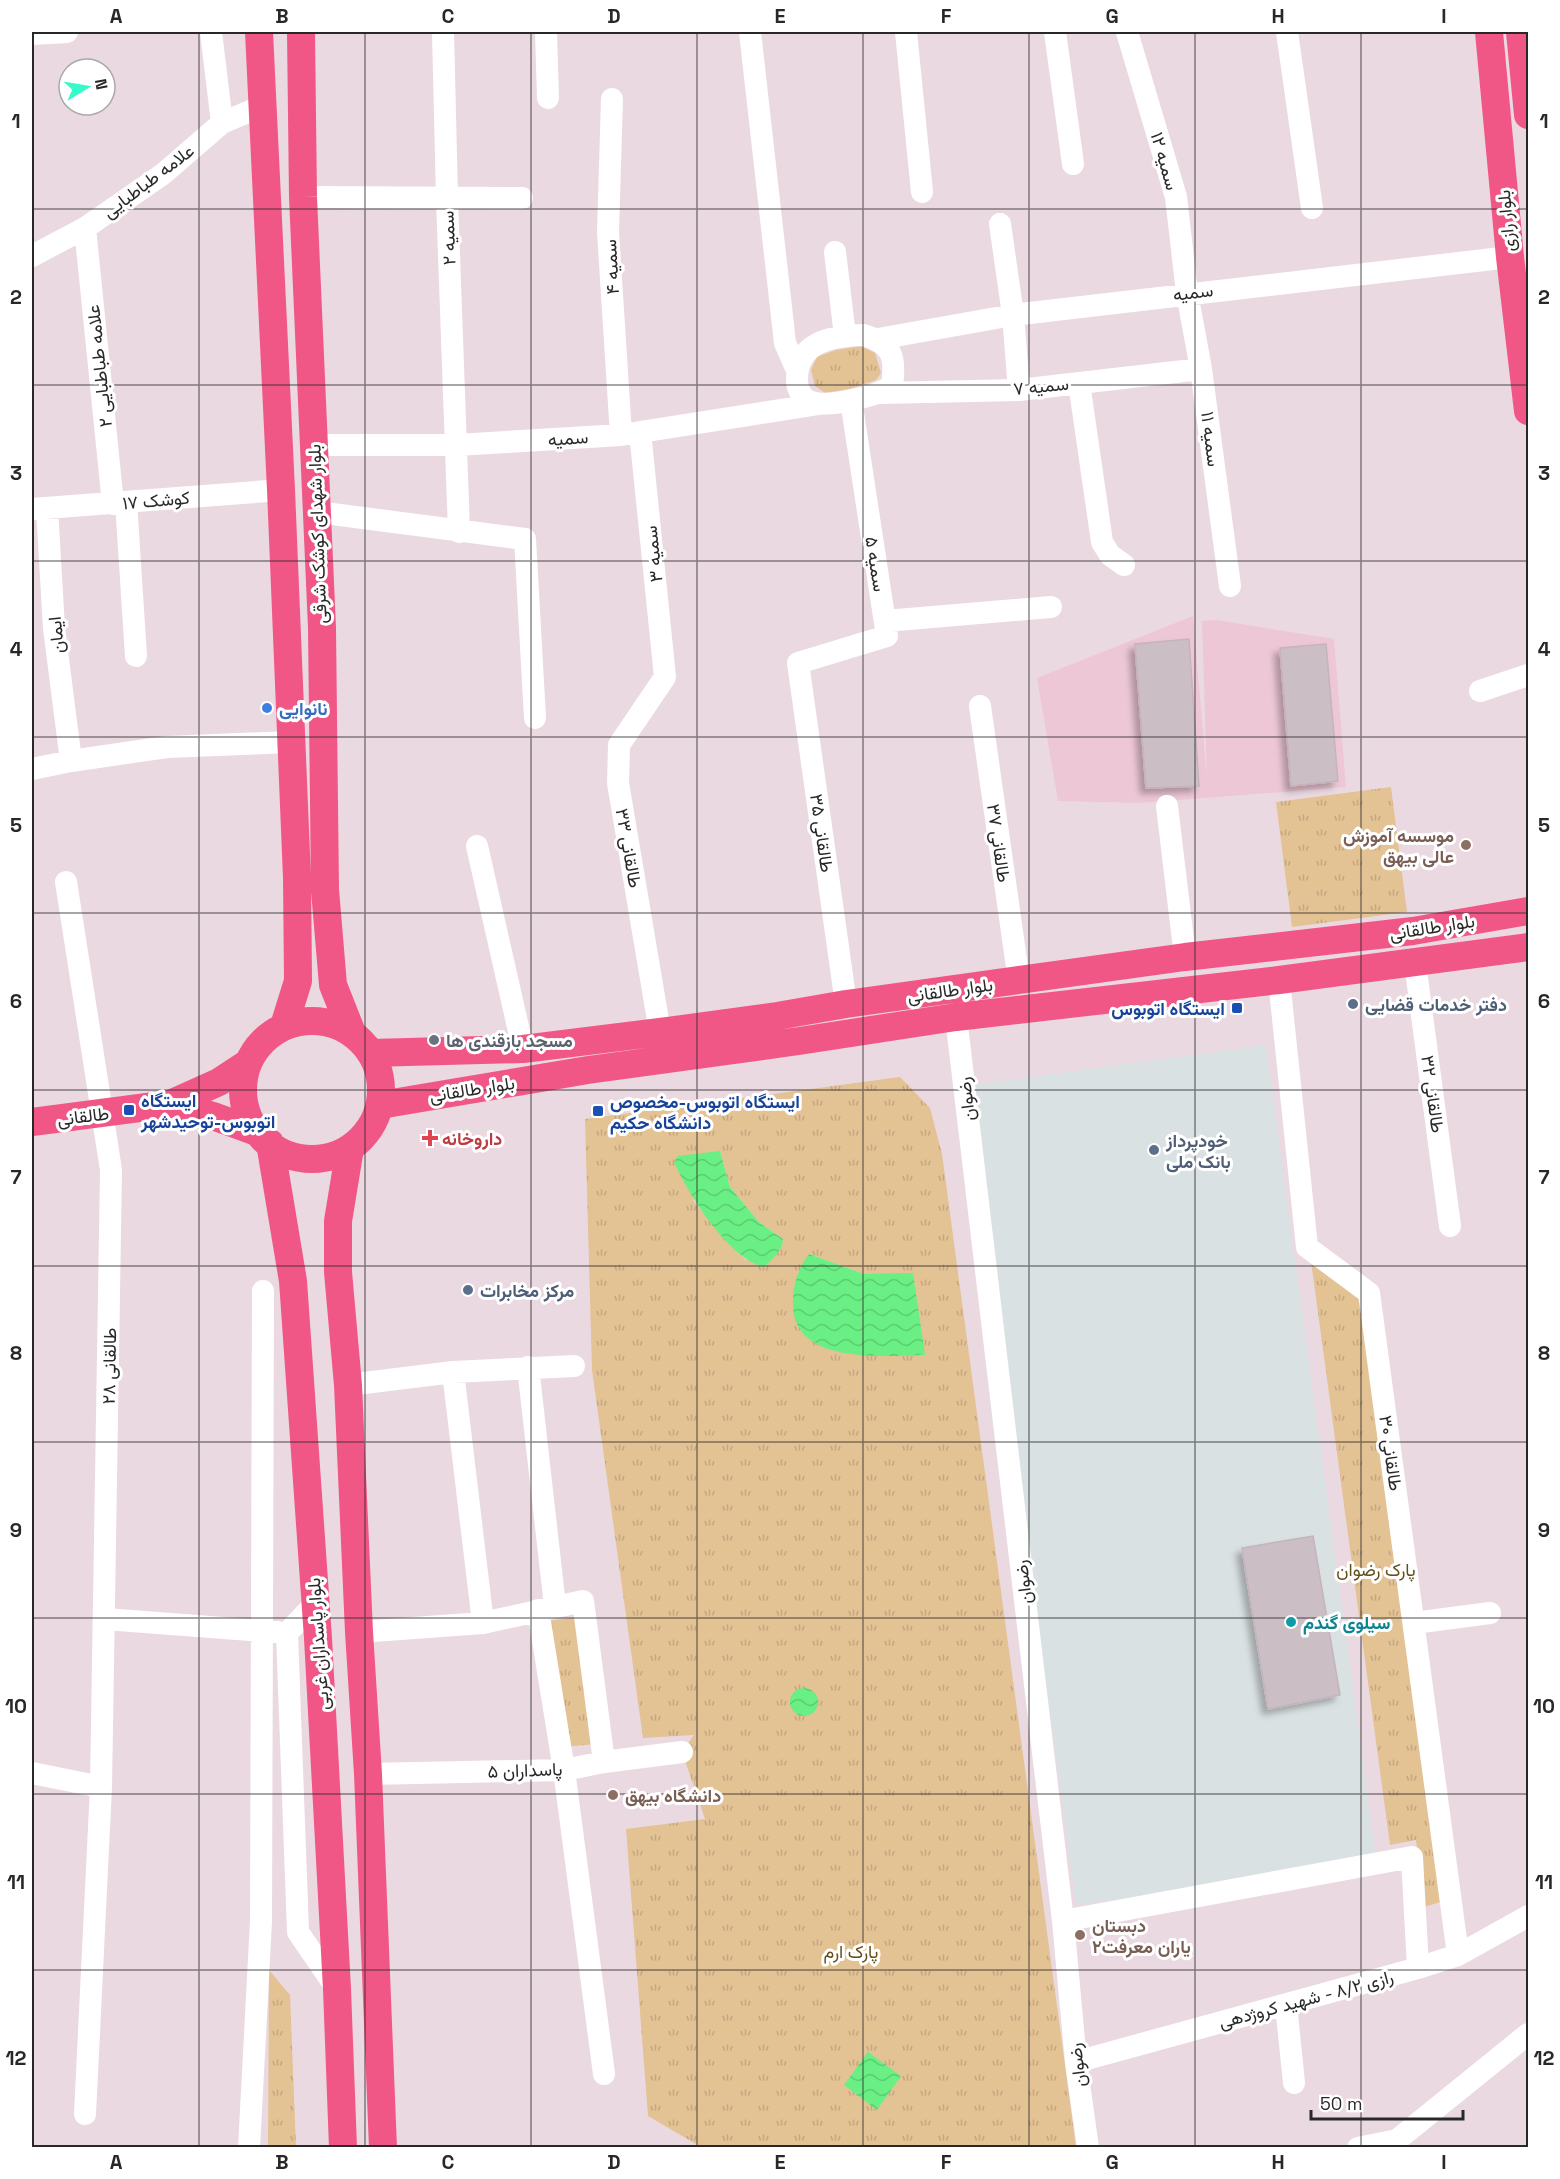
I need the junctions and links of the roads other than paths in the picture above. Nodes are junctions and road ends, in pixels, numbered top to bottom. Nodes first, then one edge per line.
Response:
1 (67, 32) edge
2 (211, 32) edge
3 (259, 32) edge
4 (302, 32) edge
5 (443, 32) edge
6 (546, 32) edge
7 (750, 32) edge
8 (906, 32) edge
9 (1055, 32) edge
10 (1130, 32) edge
11 (1287, 32) edge
12 (1489, 32) edge
13 (1520, 32) edge
14 (32, 34) edge
15 (548, 98) dead end
16 (612, 99) dead end
17 (264, 105) junction
18 (1528, 115) edge
19 (222, 123) junction
20 (1073, 164) dead end
21 (922, 192) dead end
22 (303, 197) junction
23 (522, 198) dead end
24 (447, 199) junction
25 (1312, 208) dead end
26 (1000, 224) dead end
27 (85, 228) junction
28 (835, 252) dead end
29 (32, 256) edge
30 (1510, 257) junction
31 (1187, 293) junction
32 (1013, 315) junction
33 (845, 336) junction
34 (878, 339) junction
35 (796, 368) junction
36 (1202, 369) junction
37 (1079, 382) junction
38 (1019, 390) junction
39 (880, 393) junction
40 (851, 400) junction
41 (819, 404) junction
42 (1528, 411) edge
43 (631, 434) junction
44 (314, 445) junction
45 (457, 445) junction
46 (281, 490) junction
47 (119, 503) junction
48 (39, 509) edge
49 (317, 512) junction
50 (459, 532) junction
51 (1124, 565) dead end
52 (1230, 586) dead end
53 (1051, 607) dead end
54 (885, 621) junction
55 (286, 628) junction
56 (322, 628) junction
57 (136, 656) dead end
58 (1528, 675) edge
59 (665, 677) joint
60 (1480, 691) dead end
61 (980, 706) dead end
62 (535, 718) dead end
63 (290, 742) junction
64 (71, 761) junction
65 (32, 769) edge
66 (1167, 806) dead end
67 (477, 846) dead end
68 (66, 882) dead end
69 (1528, 911) edge
70 (1528, 947) edge
71 (1185, 957) junction
72 (1415, 963) junction
73 (1279, 980) junction
74 (1019, 981) junction
75 (846, 1004) junction
76 (956, 1017) junction
77 (284, 1026) junction
78 (660, 1032) junction
79 (361, 1043) junction
80 (523, 1049) junction
81 (248, 1063) junction
82 (170, 1104) junction
83 (380, 1105) junction
84 (104, 1114) junction
85 (32, 1122) edge
86 (264, 1137) junction
87 (350, 1148) junction
88 (1450, 1226) dead end
89 (263, 1291) dead end
90 (574, 1366) dead end
91 (528, 1367) junction
92 (453, 1372) junction
93 (348, 1385) junction
94 (316, 1603) junction
95 (547, 1608) junction
96 (1490, 1613) dead end
97 (105, 1619) junction
98 (483, 1623) junction
99 (1414, 1623) junction
100 (263, 1631) junction
101 (359, 1632) junction
102 (288, 1633) junction
103 (682, 1752) dead end
104 (604, 1762) junction
105 (564, 1770) junction
106 (32, 1773) edge
107 (368, 1774) junction
108 (101, 1787) junction
109 (1528, 1916) edge
110 (1063, 1921) junction
111 (1458, 1955) junction
112 (1418, 1968) junction
113 (337, 1989) junction
114 (1286, 2005) junction
115 (1528, 2034) edge
116 (1076, 2062) junction
117 (604, 2074) dead end
118 (1294, 2083) dead end
119 (85, 2114) dead end
120 (1397, 2144) edge
121 (249, 2148) edge
122 (343, 2148) edge
123 (383, 2148) edge
124 (1088, 2148) edge
125 (1358, 2148) edge

1 - 14 street
2 - 19 street
3 - 17 main road, بلوار شهدای کوشک شرقی
4 - 22 main road, بلوار شهدای کوشک شرقی
5 - 24 street, سمیه ۲
6 - 15 street
7 - 35 street
8 - 21 street
9 - 20 street
10 - 31 street, سمیه ۱۲
11 - 25 street
12 - 30 main road, بلوار رازی
13 - 18 main road
16 - 43 street, سمیه ۴
17 - 19 street, علامه طباطبایی
17 - 46 main road, بلوار شهدای کوشک شرقی
19 - 27 street, علامه طباطبایی
22 - 24 street
22 - 44 main road, بلوار شهدای کوشک شرقی
23 - 24 street
24 - 45 street, سمیه ۲
26 - 32 street
27 - 29 street, علامه طباطبایی
27 - 47 street, علامه طباطبایی ۲
28 - 33 street
30 - 31 street, سمیه
30 - 42 main road, بلوار رازی
31 - 32 street, سمیه
31 - 36 street, سمیه ۱۱
32 - 34 street, سمیه
32 - 38 street
33 - 34 street
33 - 35 street
34 - 39 street
35 - 41 street
36 - 37 street, سمیه ۷
36 - 52 street, سمیه ۱۱
37 - 38 street, سمیه ۷
37 - 51 street
38 - 39 street, سمیه ۷
39 - 40 street
40 - 41 street
40 - 54 street, سمیه ۵
41 - 43 street, سمیه
43 - 45 street, سمیه
43 - 59 street, سمیه ۳
44 - 45 street, سمیه
44 - 49 main road, بلوار شهدای کوشک شرقی
45 - 50 street, سمیه ۲
46 - 47 street, کوشک ۱۷
46 - 55 main road, بلوار شهدای کوشک شرقی
47 - 48 street, کوشک ۱۷
47 - 57 street, علامه طباطبایی ۲
48 - 64 street, ایمان
49 - 50 street
49 - 56 main road, بلوار شهدای کوشک شرقی
50 - 62 street
53 - 54 street
54 - 75 street, طالقانی ۳۵
55 - 56 main road
55 - 63 main road, بلوار شهدای کوشک شرقی
56 - 79 main road, بلوار شهدای کوشک شرقی
58 - 60 street
59 - 78 street, طالقانی ۳۳
61 - 74 street, طالقانی ۳۷
63 - 64 street
63 - 77 main road, بلوار شهدای کوشک شرقی
64 - 65 street
66 - 71 street
67 - 80 street
68 - 84 street, طالقانی ۲۸
69 - 71 main road, بلوار طالقانی
70 - 72 main road, بلوار طالقانی
71 - 74 main road, بلوار طالقانی
72 - 73 main road, بلوار طالقانی
72 - 88 street, طالقانی ۳۲
73 - 76 main road, بلوار طالقانی
73 - 99 street, طالقانی ۳۰
74 - 75 main road, بلوار طالقانی
75 - 78 main road, بلوار طالقانی
76 - 83 main road, بلوار طالقانی
76 - 110 street, رضوان
77 - 79 main road
77 - 81 main road
78 - 80 main road, بلوار طالقانی
79 - 80 main road, بلوار طالقانی
79 - 83 main road
81 - 82 main road
81 - 86 main road
82 - 84 main road, طالقانی
82 - 86 main road
83 - 87 main road
84 - 85 main road, طالقانی
84 - 97 street, طالقانی ۲۸
86 - 87 main road
86 - 94 main road, بلوار پاسداران غربی
87 - 93 main road
89 - 100 street
90 - 91 street
91 - 92 street
91 - 95 street
92 - 93 street
92 - 98 street
93 - 101 main road
94 - 102 street
94 - 113 main road, بلوار پاسداران غربی
95 - 98 street
95 - 104 street
95 - 105 street
96 - 99 street
97 - 100 street
97 - 108 street, طالقانی ۲۸
98 - 101 street
99 - 111 street, طالقانی ۳۰
100 - 102 street
100 - 121 street
101 - 107 main road
102 - 113 street
103 - 104 street, پاسداران ۵
104 - 105 street, پاسداران ۵
105 - 107 street, پاسداران ۵
105 - 117 street
106 - 108 street
107 - 123 main road
108 - 119 street, طالقانی ۲۸
109 - 111 street, رازی ۸/۲ - شهید کروژدهی
110 - 112 street
110 - 116 street, رضوان
111 - 112 street, رازی ۸/۲ - شهید کروژدهی
112 - 114 street, رازی ۸/۲ - شهید کروژدهی
113 - 122 main road, بلوار پاسداران غربی
114 - 116 street, رازی ۸/۲ - شهید کروژدهی
114 - 118 street
115 - 120 street
116 - 124 street, رضوان
120 - 125 street

